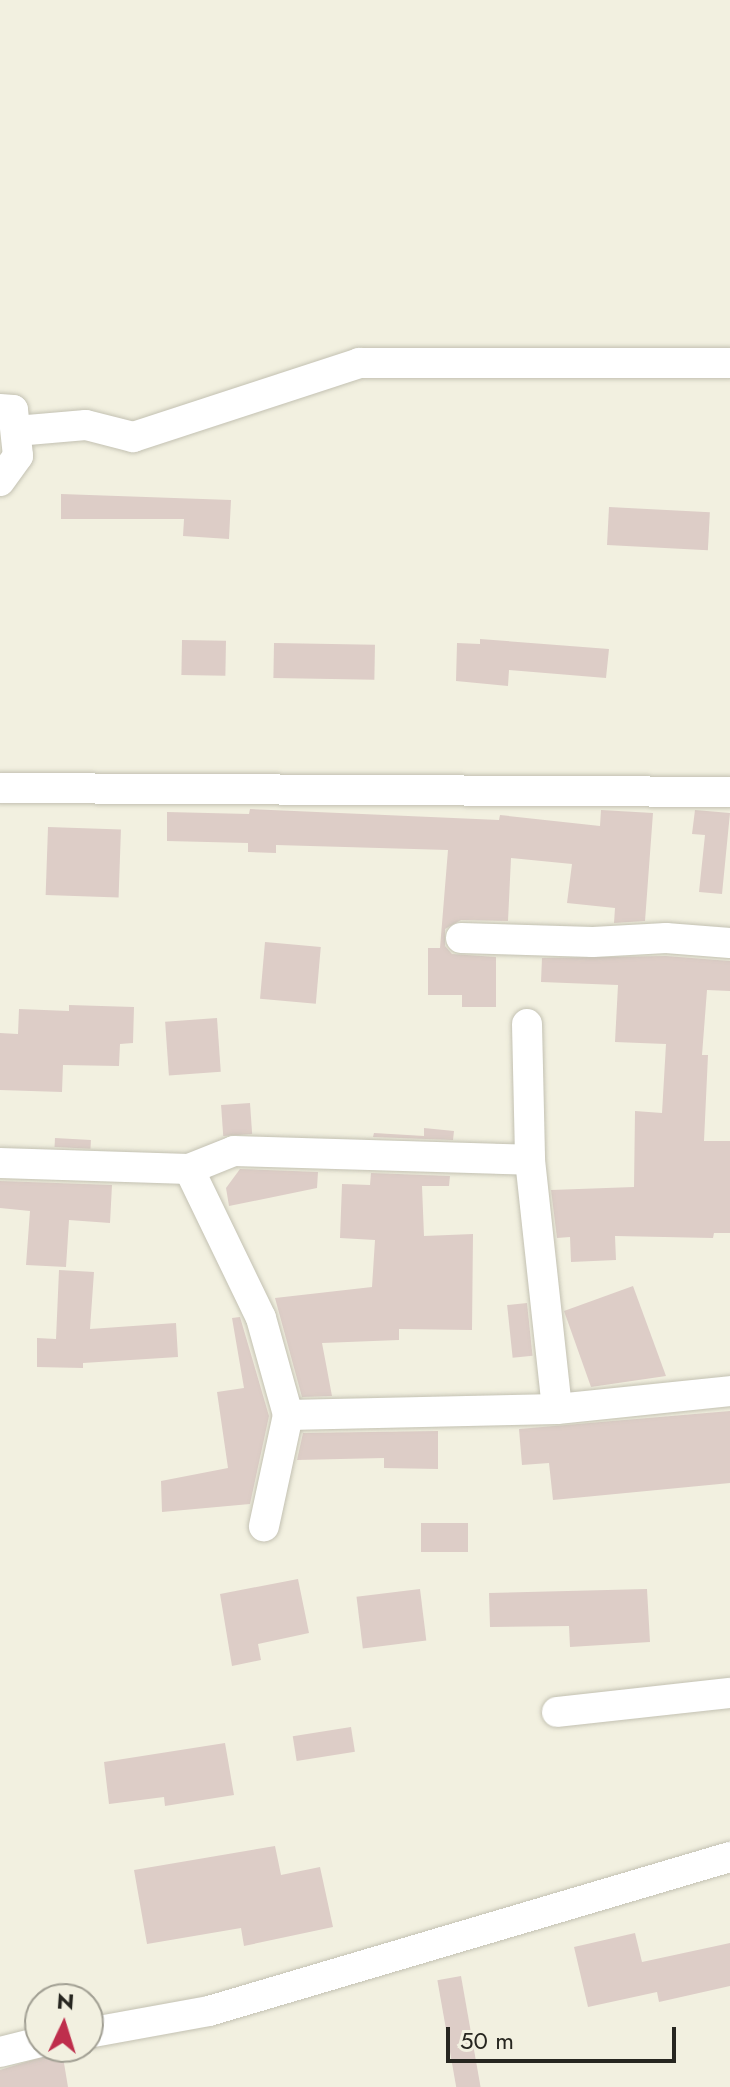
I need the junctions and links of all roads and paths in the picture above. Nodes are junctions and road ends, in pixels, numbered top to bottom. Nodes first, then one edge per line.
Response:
1 (730, 363) edge
2 (8, 420) edge
3 (0, 481) edge
4 (0, 788) edge
5 (730, 792) edge
6 (461, 938) dead end
7 (730, 943) edge
8 (527, 1024) dead end
9 (530, 1160) junction
10 (0, 1163) edge
11 (189, 1169) junction
12 (730, 1391) edge
13 (557, 1409) junction
14 (288, 1415) junction
15 (264, 1526) dead end
16 (730, 1693) edge
17 (557, 1712) dead end
18 (730, 1857) edge
19 (104, 2030) edge
20 (24, 2046) edge
21 (0, 2052) edge

1 - 2 street
2 - 3 street
4 - 5 street
6 - 7 street
8 - 9 street
9 - 11 street
9 - 13 street
10 - 11 street
11 - 14 street
12 - 13 street
13 - 14 street
14 - 15 street
16 - 17 street
18 - 19 street
20 - 21 street

